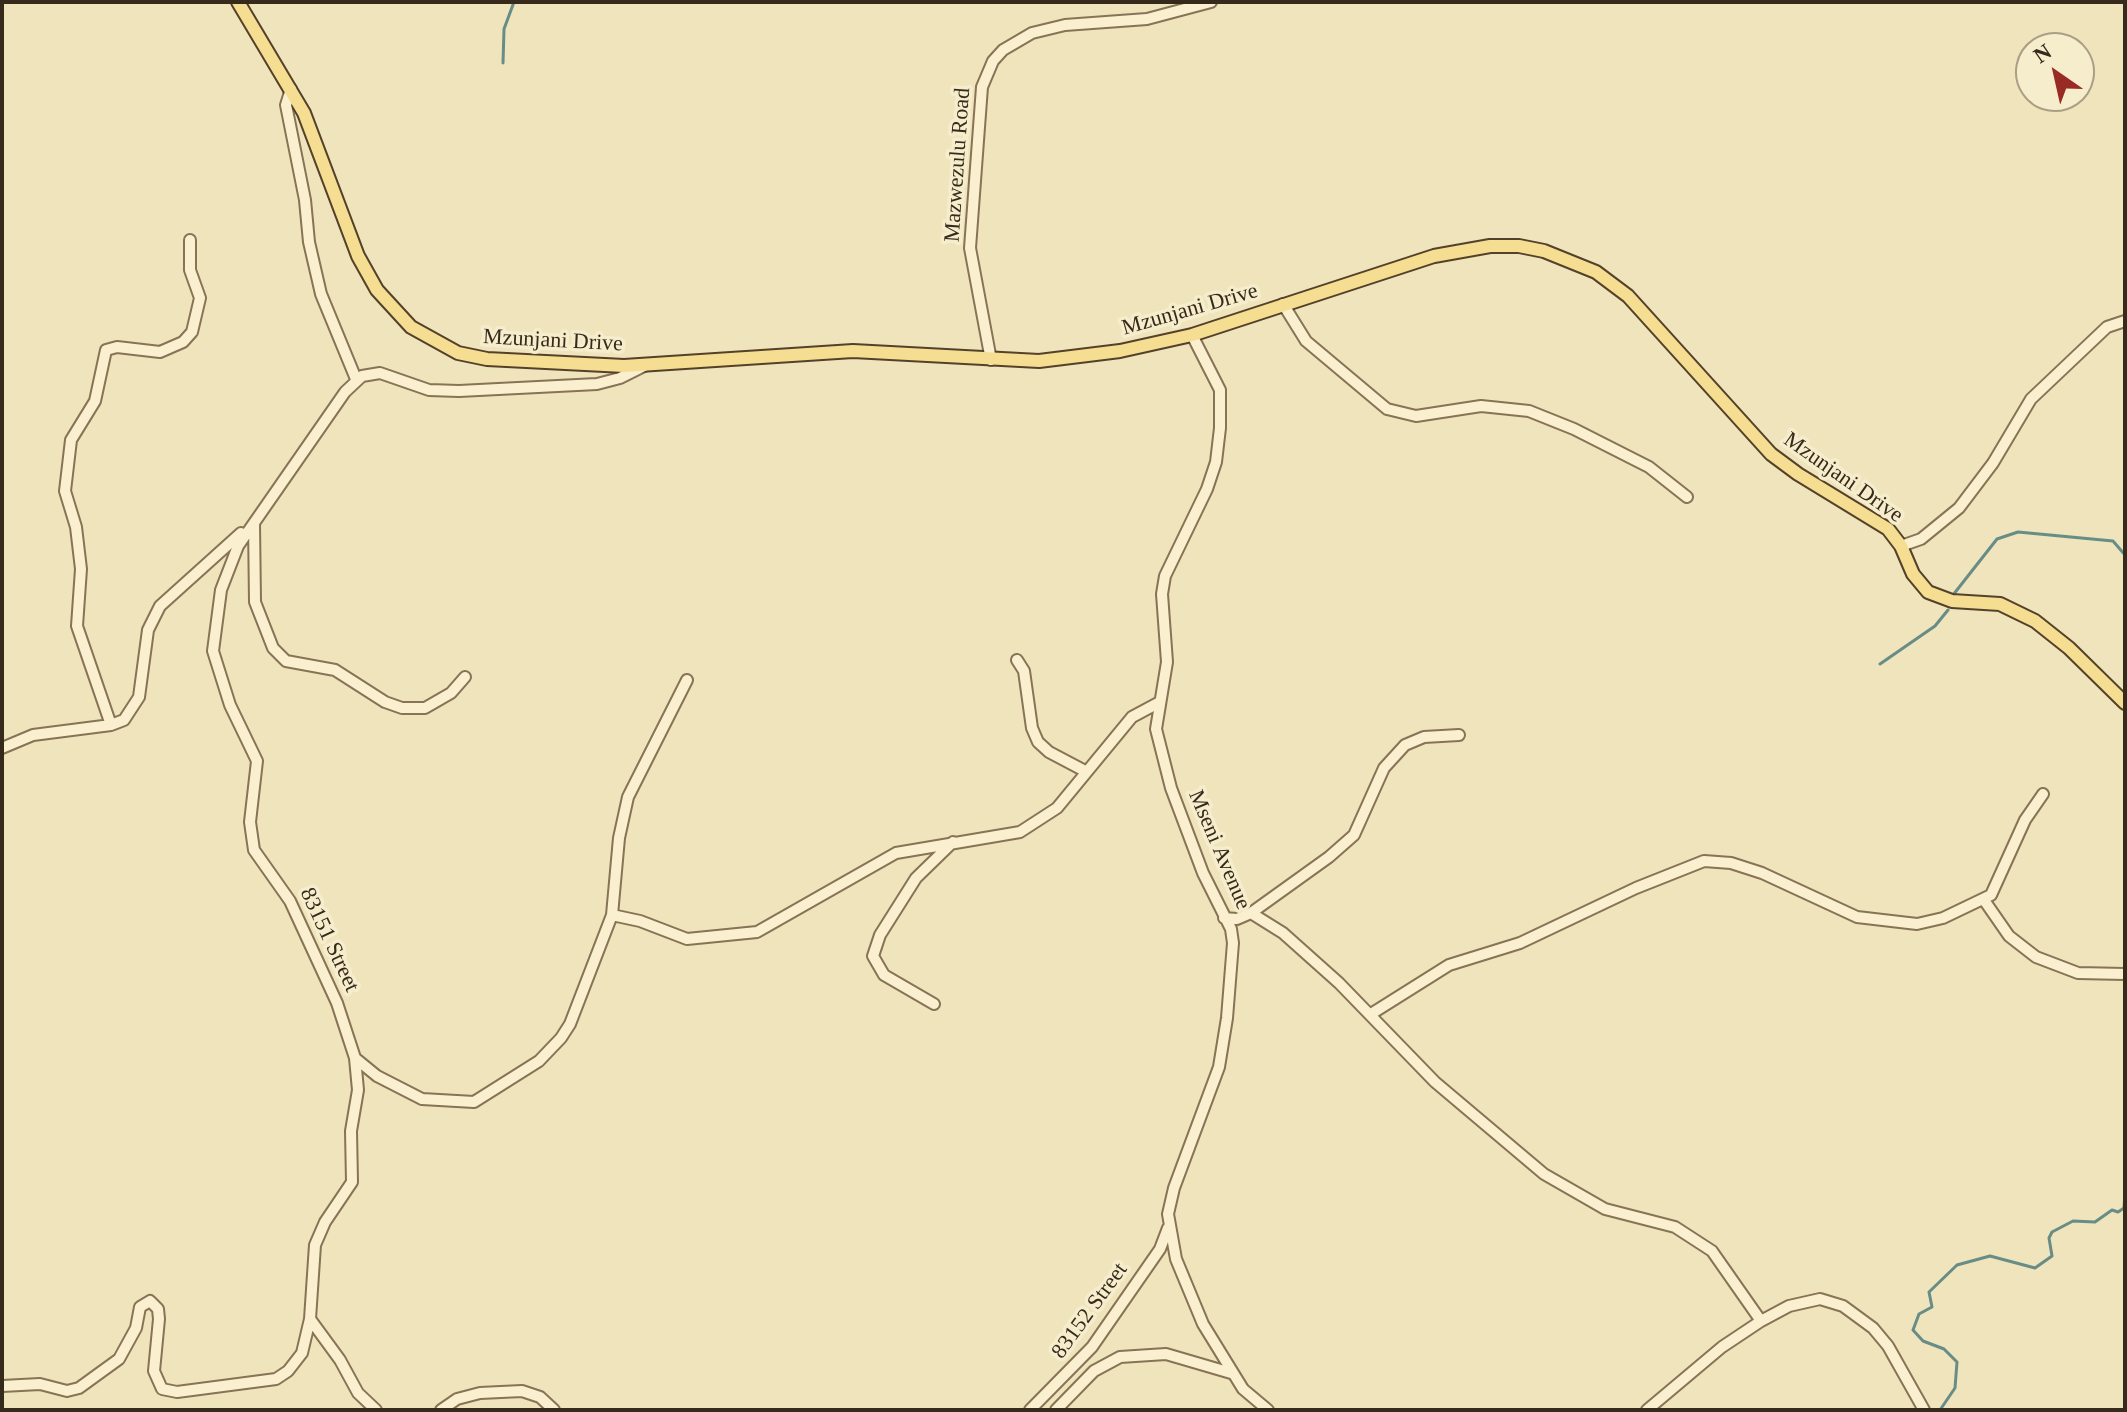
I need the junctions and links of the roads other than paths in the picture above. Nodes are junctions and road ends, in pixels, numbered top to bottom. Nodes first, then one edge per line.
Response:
1 (238, 2) edge
2 (1211, 2) edge
3 (291, 89) junction
4 (190, 240) dead end
5 (1283, 304) junction
6 (2125, 321) edge
7 (1192, 335) junction
8 (991, 360) junction
9 (647, 365) junction
10 (356, 379) junction
11 (1687, 497) dead end
12 (255, 522) junction
13 (1901, 546) junction
14 (1017, 660) dead end
15 (465, 677) dead end
16 (687, 680) dead end
17 (1160, 702) junction
18 (2125, 703) edge
19 (111, 725) junction
20 (1459, 735) dead end
21 (2, 748) edge
22 (1085, 771) junction
23 (2043, 794) dead end
24 (955, 841) junction
25 (1984, 900) junction
26 (1251, 913) junction
27 (612, 915) junction
28 (1224, 918) junction
29 (2125, 974) edge
30 (934, 1004) dead end
31 (1371, 1014) junction
32 (355, 1058) junction
33 (1169, 1225) junction
34 (310, 1319) junction
35 (1761, 1321) junction
36 (1231, 1373) junction
37 (2, 1386) edge
38 (376, 1410) edge
39 (441, 1410) edge
40 (554, 1410) edge
41 (1030, 1410) edge
42 (1056, 1410) edge
43 (1268, 1410) edge
44 (1647, 1410) edge
45 (1924, 1410) edge

1 - 3 main road, Mzunjani Drive
2 - 8 street, Mazwezulu Road
3 - 9 main road, Mzunjani Drive
3 - 10 street
4 - 19 street
5 - 7 main road, Mzunjani Drive
5 - 11 street
5 - 13 main road, Mzunjani Drive
6 - 13 street
7 - 8 main road, Mzunjani Drive
7 - 17 street, Mseni Avenue
8 - 9 main road, Mzunjani Drive
9 - 10 street
10 - 12 street, 83151 Street
12 - 15 street
12 - 19 street
12 - 32 street, 83151 Street
13 - 18 main road, Mzunjani Drive
14 - 22 street
16 - 27 street
17 - 22 street
17 - 28 street, Mseni Avenue
19 - 21 street
20 - 26 street
22 - 24 street
23 - 25 street
24 - 27 street
24 - 30 street
25 - 29 street
25 - 31 street
26 - 28 street
26 - 31 street
27 - 32 street
28 - 33 street, Mseni Avenue
31 - 35 street
32 - 34 street, 83151 Street
33 - 36 street, Mseni Avenue
33 - 41 street, 83152 Street
34 - 37 street, 83151 Street
34 - 38 street
35 - 44 street
35 - 45 street
36 - 42 street, 83152 Street
36 - 43 street, Mseni Avenue
39 - 40 street

